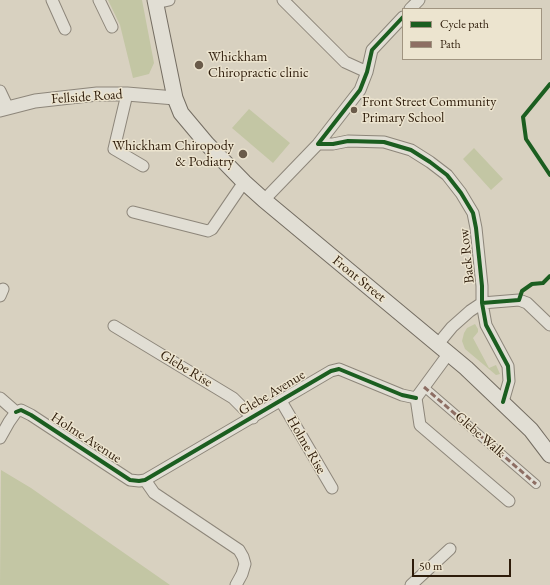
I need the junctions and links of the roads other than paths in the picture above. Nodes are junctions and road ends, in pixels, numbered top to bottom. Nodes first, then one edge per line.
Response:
1 (52, 0) edge
2 (99, 0) edge
3 (283, 0) edge
4 (419, 0) edge
5 (160, 1) edge
6 (411, 8) edge
7 (402, 18) edge
8 (112, 27) dead end
9 (65, 29) dead end
10 (367, 72) junction
11 (0, 91) edge
12 (127, 94) junction
13 (175, 98) junction
14 (4, 109) edge
15 (318, 144) junction
16 (143, 166) dead end
17 (244, 182) junction
18 (264, 200) junction
19 (133, 212) dead end
20 (482, 303) junction
21 (550, 325) edge
22 (114, 326) dead end
23 (443, 349) junction
24 (424, 387) junction
25 (0, 398) edge
26 (416, 398) junction
27 (281, 401) junction
28 (504, 402) junction
29 (16, 412) junction
30 (253, 418) junction
31 (0, 438) edge
32 (550, 455) edge
33 (146, 480) junction
34 (536, 484) dead end
35 (332, 488) dead end
36 (509, 500) dead end
37 (450, 549) dead end
38 (236, 585) edge
39 (411, 585) edge

1 - 9 street
2 - 8 street
3 - 10 street
4 - 6 street
5 - 13 main road, Front Street
7 - 10 street
10 - 15 street
11 - 14 street
12 - 13 street, Fellside Road
12 - 14 street, Fellside Road
12 - 16 street
13 - 17 main road, Front Street
15 - 18 street
15 - 20 street, Back Row
17 - 18 main road, Front Street
17 - 19 street
18 - 23 main road, Front Street
20 - 21 street
20 - 23 street
20 - 28 street, Back Row
22 - 30 street, Glebe Rise
23 - 24 street
23 - 28 main road, Front Street
24 - 26 street
24 - 34 street, Glebe Walk
25 - 29 street
26 - 27 street, Glebe Avenue
26 - 36 street
27 - 30 street, Glebe Avenue
27 - 35 street, Holme Rise
28 - 32 main road, Front Street
29 - 31 street
29 - 33 street, Holme Avenue
30 - 33 street, Glebe Avenue
33 - 38 street
37 - 39 street

